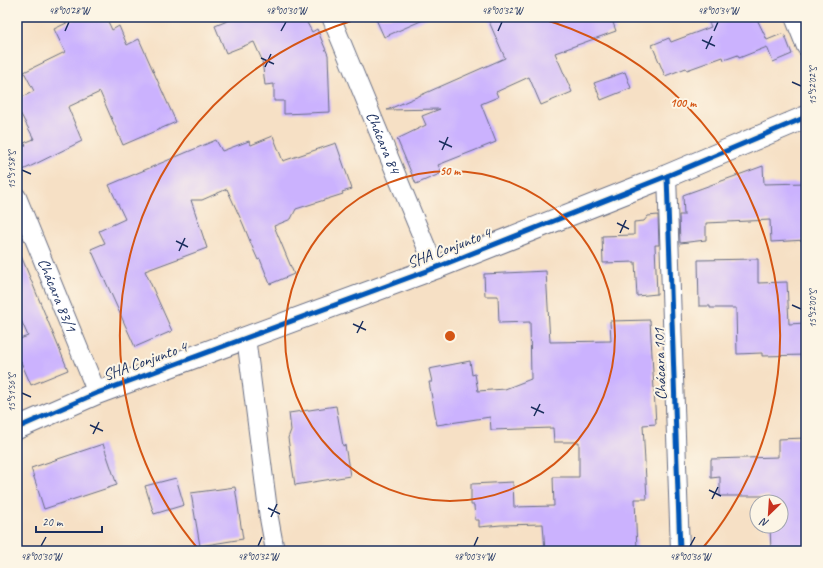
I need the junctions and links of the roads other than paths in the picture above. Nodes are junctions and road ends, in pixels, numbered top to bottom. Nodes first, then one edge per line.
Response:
1 (331, 17) edge
2 (794, 17) edge
3 (806, 48) edge
4 (806, 117) edge
5 (667, 176) junction
6 (17, 197) edge
7 (435, 268) junction
8 (246, 337) junction
9 (97, 393) junction
10 (17, 428) edge
11 (275, 551) edge
12 (680, 551) edge

1 - 7 street, Chácara 84
2 - 3 street
4 - 5 street, SHA Conjunto 4
5 - 7 street, SHA Conjunto 4
5 - 12 street, Chácara 101
6 - 9 street, Chácara 83/1
7 - 8 street, SHA Conjunto 4
8 - 9 street, SHA Conjunto 4
8 - 11 street
9 - 10 street, SHA Conjunto 4

